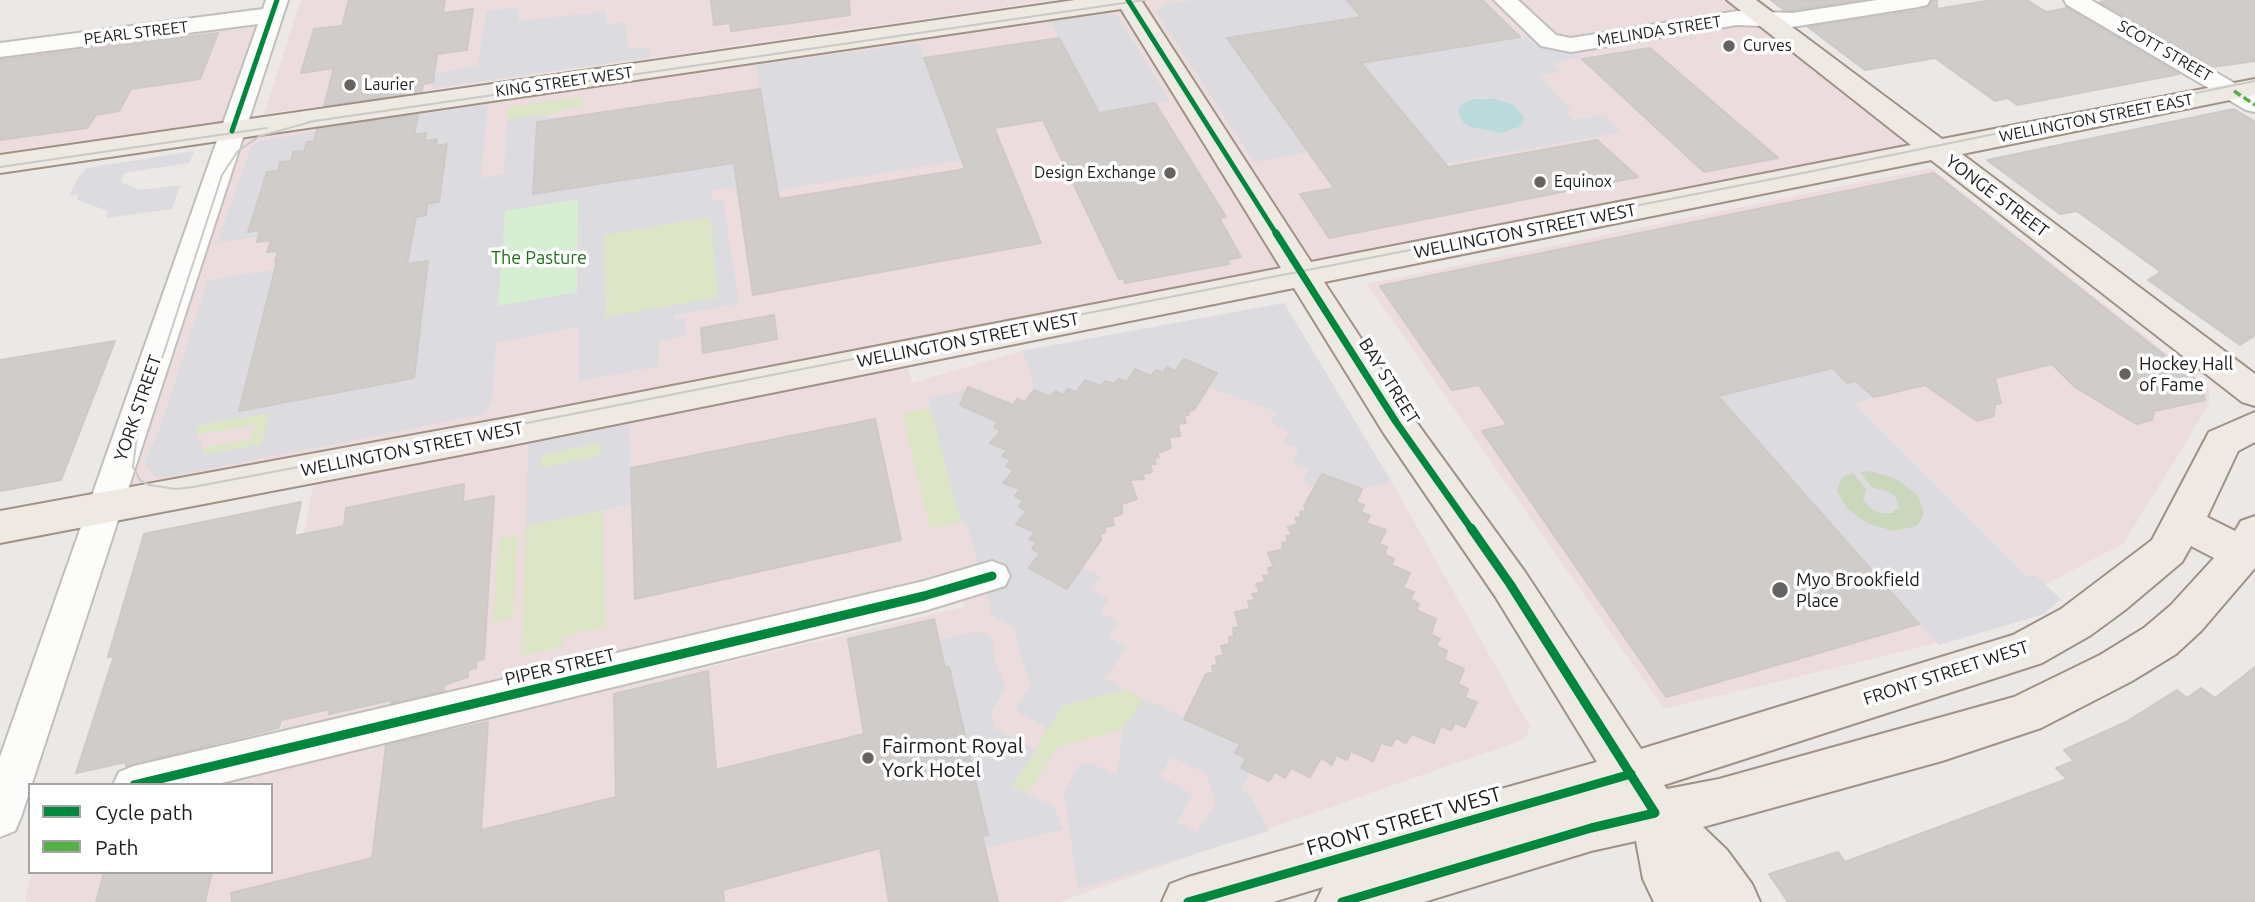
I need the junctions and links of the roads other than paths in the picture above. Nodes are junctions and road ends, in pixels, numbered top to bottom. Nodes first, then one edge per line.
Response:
1 (1128, 0) edge
2 (1505, 0) edge
3 (1740, 0) edge
4 (1919, 0) edge
5 (2074, 0) edge
6 (274, 8) edge
7 (1766, 20) junction
8 (0, 50) edge
9 (2248, 94) edge
10 (232, 131) junction
11 (1936, 150) junction
12 (0, 164) edge
13 (1303, 275) junction
14 (2255, 393) edge
15 (2255, 426) edge
16 (106, 507) junction
17 (2184, 523) junction
18 (0, 527) edge
19 (2249, 543) edge
20 (992, 576) dead end
21 (1979, 666) junction
22 (2025, 714) junction
23 (142, 783) edge
24 (1643, 794) junction
25 (28, 809) edge
26 (0, 816) edge
27 (1188, 902) edge
28 (1342, 902) edge
29 (1683, 902) edge
30 (1734, 902) edge

1 - 10 main road, KING STREET WEST
1 - 13 main road, BAY STREET
2 - 7 street, MELINDA STREET
3 - 7 main road, YONGE STREET
4 - 7 street, MELINDA STREET
5 - 9 street, SCOTT STREET
6 - 8 street, PEARL STREET
6 - 10 street, YORK STREET
7 - 11 main road, YONGE STREET
9 - 11 main road, WELLINGTON STREET EAST
10 - 12 main road, KING STREET WEST
10 - 16 street, YORK STREET
11 - 13 main road, WELLINGTON STREET WEST
11 - 14 main road, YONGE STREET
13 - 16 main road, WELLINGTON STREET WEST
13 - 24 main road, BAY STREET
15 - 17 main road, FRONT STREET WEST
16 - 18 main road, WELLINGTON STREET WEST
16 - 26 street, YORK STREET
17 - 19 main road
17 - 21 main road, FRONT STREET WEST
19 - 22 main road, FRONT STREET WEST
20 - 23 street, PIPER STREET
21 - 22 main road
21 - 24 main road, FRONT STREET WEST
22 - 24 main road, FRONT STREET WEST
24 - 27 main road, FRONT STREET WEST
24 - 28 main road, FRONT STREET WEST
24 - 29 main road, BAY STREET
24 - 30 main road, BAY STREET
25 - 26 street

